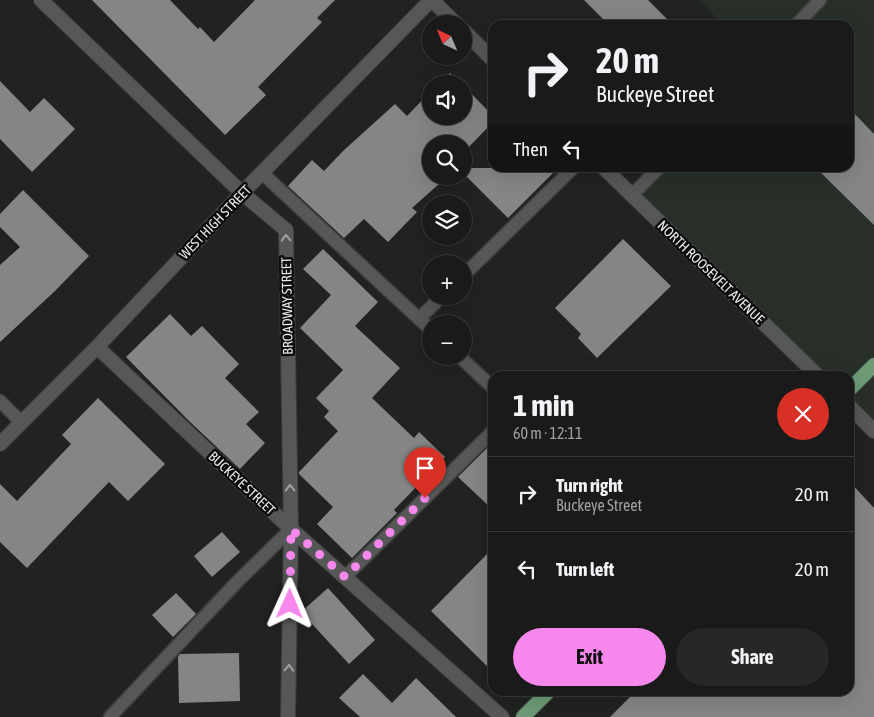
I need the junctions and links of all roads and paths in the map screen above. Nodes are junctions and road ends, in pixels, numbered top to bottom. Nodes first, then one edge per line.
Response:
1 (41, 0) edge
2 (432, 0) edge
3 (820, 0) edge
4 (447, 15) edge
5 (801, 20) edge
6 (472, 39) edge
7 (488, 55) edge
8 (569, 172) edge
9 (608, 172) edge
10 (655, 172) edge
11 (262, 173) junction
12 (242, 193) junction
13 (632, 195) junction
14 (472, 267) edge
15 (433, 305) edge
16 (419, 318) junction
17 (422, 321) edge
18 (97, 347) junction
19 (469, 365) edge
20 (874, 365) edge
21 (813, 371) edge
22 (488, 383) edge
23 (854, 385) edge
24 (0, 401) edge
25 (854, 411) edge
26 (21, 422) junction
27 (874, 431) edge
28 (488, 436) edge
29 (0, 444) edge
30 (291, 529) junction
31 (345, 577) junction
32 (543, 696) edge
33 (110, 717) edge
34 (288, 717) edge
35 (502, 717) edge
36 (523, 717) edge

1 - 12 street, BROADWAY STREET
2 - 4 street
2 - 11 street, WEST HIGH STREET
3 - 5 lane
6 - 7 street
8 - 14 lane
9 - 13 street, NORTH ROOSEVELT AVENUE
10 - 13 lane
11 - 12 street, WEST HIGH STREET
11 - 16 lane
12 - 18 street, WEST HIGH STREET
30 -> 12 street, BROADWAY STREET
13 - 21 street, NORTH ROOSEVELT AVENUE
15 - 16 lane
16 - 17 lane
18 - 26 street, WEST HIGH STREET
18 - 30 street, BUCKEYE STREET
19 - 22 lane
20 - 23 main road
24 - 26 lane
25 - 27 street
26 - 29 street, WEST HIGH STREET
28 - 31 lane
30 - 31 street, BUCKEYE STREET
30 - 33 lane
34 -> 30 street, BROADWAY STREET
31 - 35 street, BUCKEYE STREET
32 - 36 main road

